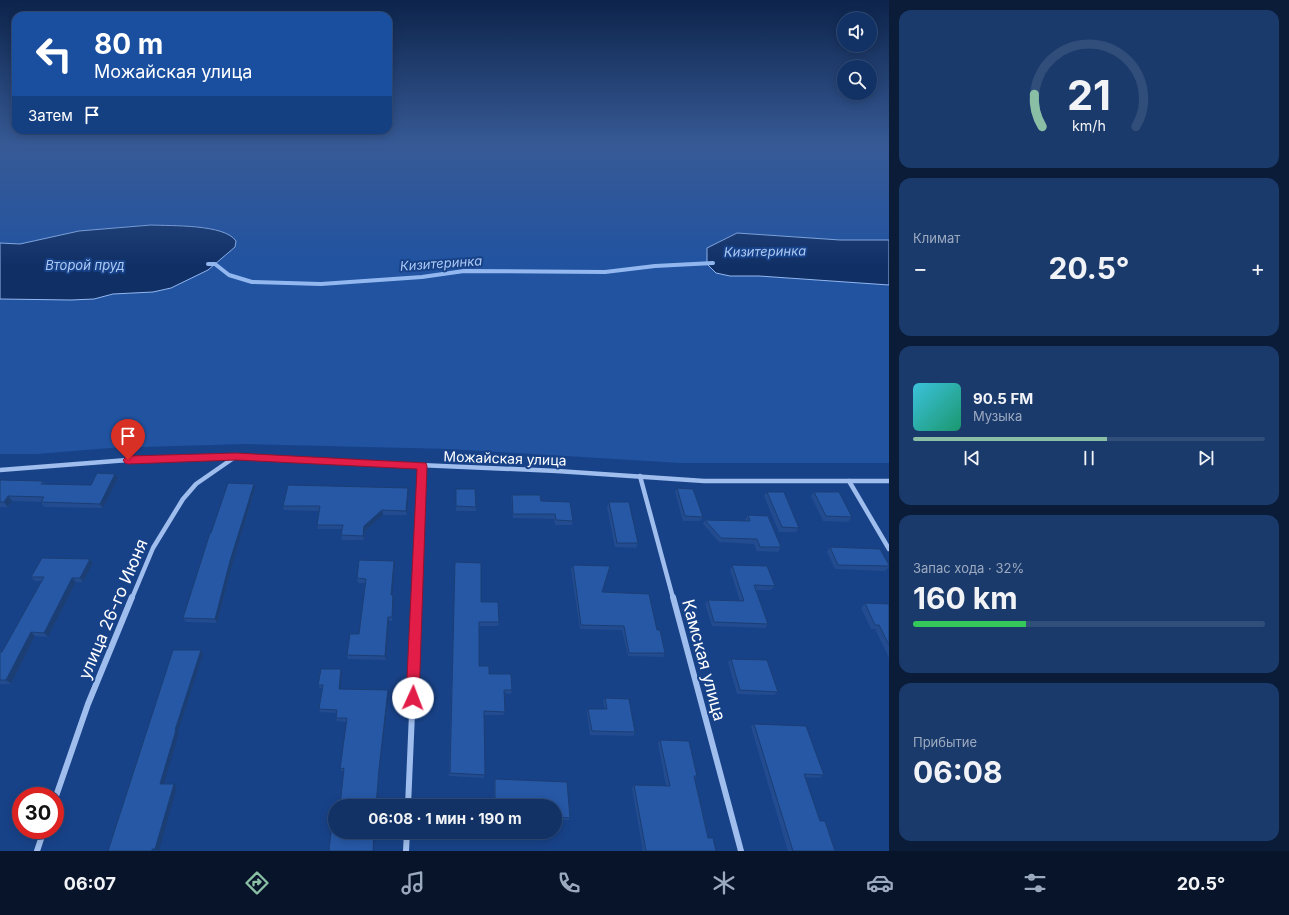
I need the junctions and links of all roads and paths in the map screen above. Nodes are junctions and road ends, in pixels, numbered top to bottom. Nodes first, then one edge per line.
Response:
1 (236, 457) junction
2 (422, 466) junction
3 (0, 470) edge
4 (640, 476) junction
5 (849, 481) junction
6 (889, 481) edge
7 (889, 549) edge
8 (59, 787) edge
9 (408, 799) edge
10 (41, 839) edge
11 (407, 839) edge
12 (37, 851) edge
13 (406, 851) edge
14 (741, 851) edge

1 - 2 street, Можайская улица
1 - 3 street, Можайская улица
1 - 8 street, улица 26-го Июня
2 - 4 street, Можайская улица
2 - 9 street
4 - 5 street, Можайская улица
4 - 14 street, Камская улица
5 - 6 street, Можайская улица
5 - 7 street
10 - 12 street
11 - 13 street

